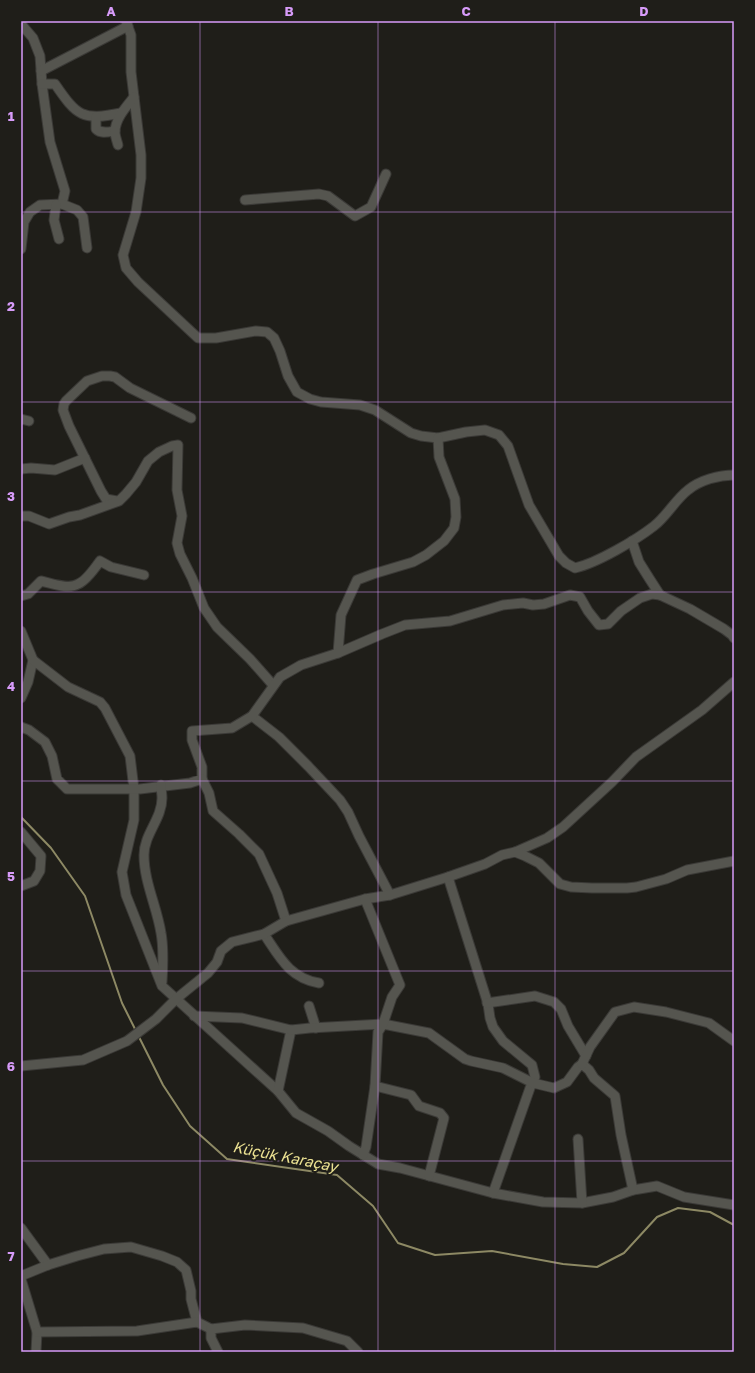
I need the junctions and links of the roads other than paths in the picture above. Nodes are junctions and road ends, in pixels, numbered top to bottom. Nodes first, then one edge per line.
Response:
1 (21, 24) edge
2 (127, 24) edge
3 (41, 71) junction
4 (42, 84) junction
5 (134, 97) junction
6 (121, 113) junction
7 (96, 117) junction
8 (115, 131) junction
9 (118, 145) dead end
10 (386, 174) dead end
11 (245, 200) dead end
12 (59, 205) junction
13 (58, 239) dead end
14 (87, 248) dead end
15 (21, 249) edge
16 (191, 418) dead end
17 (438, 438) junction
18 (85, 458) junction
19 (21, 469) edge
20 (734, 475) edge
21 (119, 501) junction
22 (21, 516) edge
23 (632, 541) junction
24 (144, 575) dead end
25 (660, 595) junction
26 (21, 596) edge
27 (21, 632) edge
28 (734, 638) edge
29 (338, 653) junction
30 (33, 660) junction
31 (734, 682) edge
32 (273, 685) junction
33 (21, 698) edge
34 (252, 716) junction
35 (21, 727) edge
36 (202, 779) junction
37 (161, 785) junction
38 (134, 789) junction
39 (21, 832) edge
40 (515, 852) junction
41 (734, 861) edge
42 (448, 877) junction
43 (21, 886) edge
44 (390, 895) junction
45 (365, 899) junction
46 (286, 921) junction
47 (264, 934) junction
48 (319, 983) dead end
49 (162, 986) junction
50 (176, 999) junction
51 (487, 1003) junction
52 (309, 1006) dead end
53 (194, 1016) junction
54 (383, 1024) junction
55 (316, 1028) junction
56 (291, 1030) junction
57 (734, 1041) edge
58 (584, 1060) junction
59 (21, 1066) edge
60 (533, 1083) junction
61 (375, 1086) junction
62 (278, 1091) junction
63 (578, 1139) dead end
64 (363, 1155) junction
65 (430, 1176) junction
66 (633, 1190) junction
67 (493, 1193) junction
68 (582, 1203) junction
69 (734, 1205) edge
70 (21, 1228) edge
71 (48, 1265) junction
72 (21, 1278) edge
73 (197, 1322) junction
74 (211, 1329) junction
75 (37, 1332) junction
76 (36, 1352) edge
77 (218, 1352) edge
78 (358, 1352) edge

1 - 3 street
2 - 3 street
2 - 5 street
3 - 4 street
4 - 7 street
4 - 12 street
5 - 6 street
5 - 17 street
6 - 7 street
6 - 8 street
7 - 8 street
8 - 9 street
10 - 11 street
12 - 13 street
12 - 14 street
12 - 15 street
16 - 18 street
17 - 23 street
17 - 29 street
18 - 19 street
18 - 21 street
20 - 23 street
21 - 22 street
21 - 32 street
23 - 25 street
24 - 26 street
25 - 28 street
25 - 29 street
27 - 30 street
29 - 32 street
30 - 33 street
30 - 38 street
31 - 40 street
32 - 34 street
34 - 36 street
34 - 44 street
35 - 38 street
36 - 37 street
36 - 46 street
37 - 38 street
37 - 49 street
38 - 49 street
39 - 43 street
40 - 41 street
40 - 42 street
42 - 44 street
42 - 51 street
44 - 45 street
45 - 46 street
45 - 54 street
46 - 47 street
47 - 48 street
47 - 50 street
49 - 50 street
50 - 53 street
50 - 59 street
51 - 58 street
51 - 60 street
52 - 55 street
53 - 56 street
53 - 62 street
54 - 55 street
54 - 60 street
54 - 61 street
55 - 56 street
56 - 62 street
57 - 58 street
58 - 60 street
58 - 66 street
60 - 67 street
61 - 64 street
61 - 65 street
62 - 64 street
63 - 68 street
64 - 65 street
65 - 67 street
66 - 68 street
66 - 69 street
67 - 68 street
70 - 71 street
71 - 72 street
71 - 73 street
72 - 75 street
73 - 74 street
73 - 75 street
74 - 77 street
74 - 78 street
75 - 76 street

